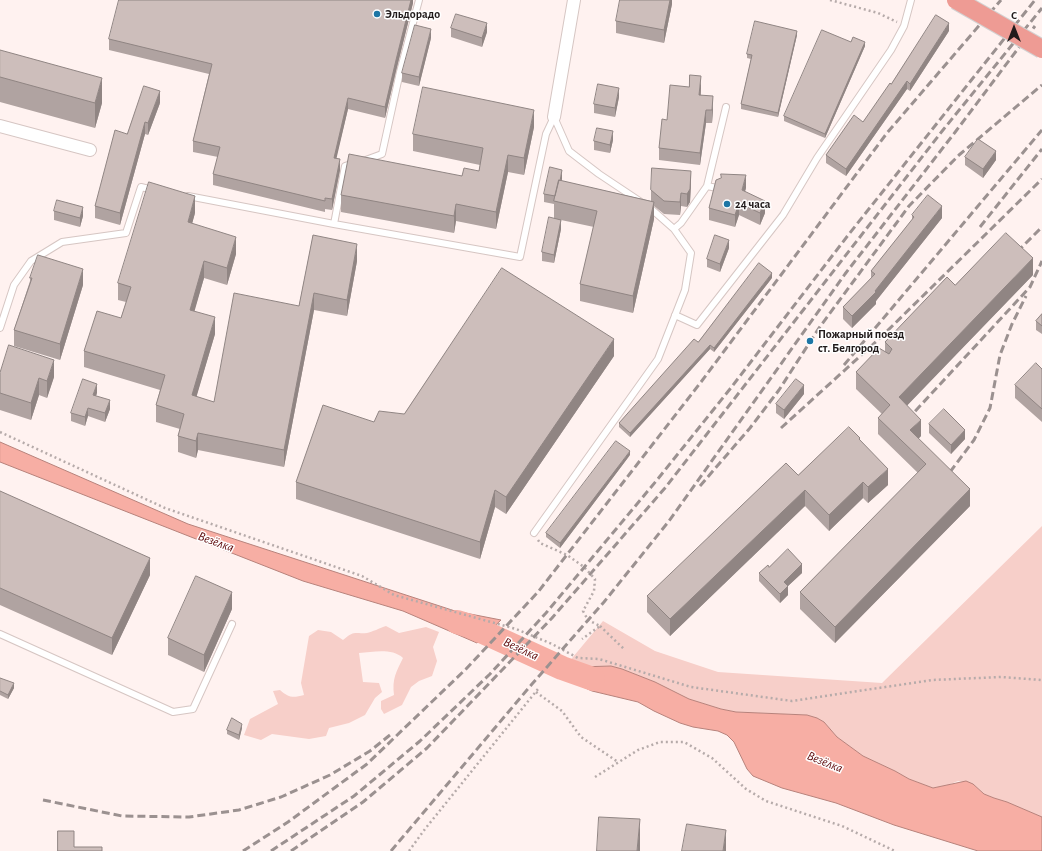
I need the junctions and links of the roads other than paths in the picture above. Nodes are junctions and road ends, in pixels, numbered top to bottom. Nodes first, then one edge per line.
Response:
1 (419, 0) edge
2 (574, 0) edge
3 (911, 0) edge
4 (956, 0) edge
5 (1042, 49) edge
6 (726, 107) dead end
7 (554, 117) junction
8 (0, 126) edge
9 (90, 150) dead end
10 (707, 186) junction
11 (717, 188) edge
12 (156, 190) edge
13 (179, 195) edge
14 (334, 224) junction
15 (674, 229) junction
16 (675, 315) junction
17 (0, 328) edge
18 (534, 533) road end
19 (232, 624) dead end
20 (0, 634) edge

1 - 14 lane
2 - 7 street
3 - 16 lane
4 - 5 main road, bridge
6 - 10 lane
7 - 14 lane
7 - 15 lane
8 - 9 street
10 - 11 lane
10 - 15 lane
12 - 17 lane
13 - 14 lane
15 - 16 lane
16 - 18 lane
19 - 20 lane

